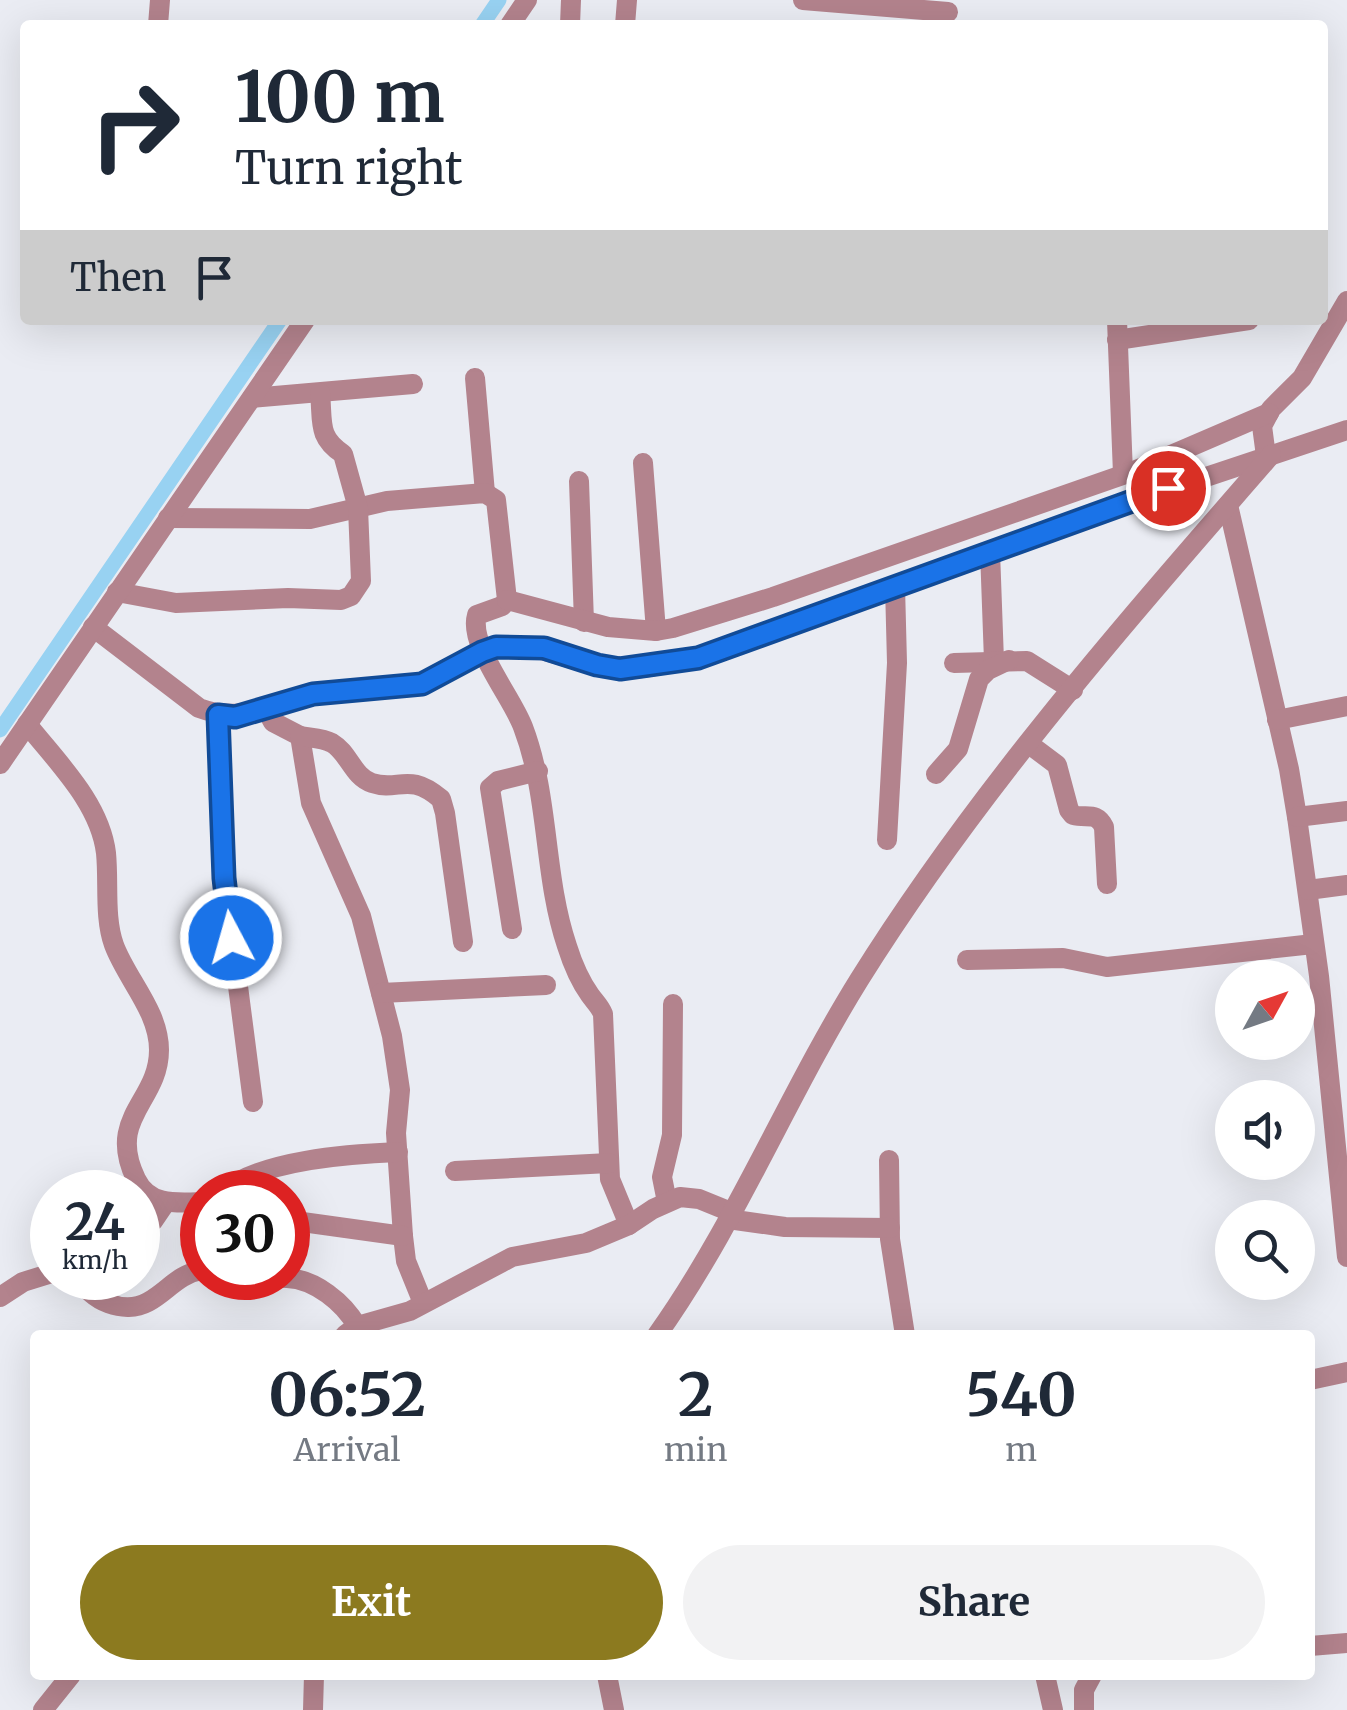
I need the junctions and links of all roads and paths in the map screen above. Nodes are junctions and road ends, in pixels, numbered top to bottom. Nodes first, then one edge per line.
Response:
1 (802, 0) edge
2 (910, 4) edge
3 (948, 12) dead end
4 (1346, 302) edge
5 (303, 325) edge
6 (1168, 326) edge
7 (1117, 330) edge
8 (475, 378) dead end
9 (413, 384) dead end
10 (320, 393) junction
11 (252, 398) junction
12 (1265, 420) junction
13 (1347, 430) edge
14 (1268, 453) junction
15 (644, 463) dead end
16 (1123, 474) junction
17 (578, 482) dead end
18 (484, 493) junction
19 (1228, 504) junction
20 (358, 508) junction
21 (168, 518) junction
22 (990, 550) junction
23 (896, 586) junction
24 (118, 592) junction
25 (507, 600) junction
26 (584, 622) junction
27 (93, 627) junction
28 (656, 631) junction
29 (479, 642) junction
30 (1001, 661) junction
31 (954, 663) dead end
32 (1072, 690) junction
33 (1347, 706) edge
34 (266, 710) junction
35 (218, 715) junction
36 (1277, 720) junction
37 (27, 724) junction
38 (300, 736) junction
39 (1029, 744) junction
40 (0, 764) edge
41 (538, 772) junction
42 (936, 774) dead end
43 (1347, 810) edge
44 (1297, 817) junction
45 (887, 840) dead end
46 (1107, 884) dead end
47 (1347, 885) edge
48 (1308, 890) junction
49 (512, 928) dead end
50 (463, 942) dead end
51 (1313, 944) junction
52 (967, 960) dead end
53 (546, 985) dead end
54 (382, 993) junction
55 (674, 1004) dead end
56 (1338, 1088) edge
57 (253, 1102) dead end
58 (398, 1152) junction
59 (889, 1160) dead end
60 (609, 1163) junction
61 (275, 1170) edge
62 (455, 1171) dead end
63 (166, 1202) junction
64 (180, 1202) edge
65 (667, 1202) junction
66 (160, 1211) edge
67 (729, 1216) junction
68 (310, 1223) edge
69 (629, 1225) junction
70 (890, 1228) junction
71 (404, 1236) junction
72 (1347, 1257) edge
73 (180, 1278) edge
74 (30, 1280) edge
75 (310, 1285) edge
76 (160, 1293) edge
77 (0, 1297) edge
78 (100, 1300) edge
79 (151, 1300) edge
80 (423, 1303) junction
81 (352, 1330) edge
82 (355, 1330) edge
83 (660, 1330) edge
84 (904, 1330) edge
85 (1347, 1372) edge
86 (1315, 1379) edge
87 (1347, 1643) edge
88 (1315, 1646) edge
89 (67, 1680) edge
90 (314, 1680) edge
91 (609, 1680) edge
92 (1046, 1680) edge
93 (1089, 1680) edge
94 (44, 1710) edge
95 (313, 1710) edge
96 (614, 1710) edge
97 (1052, 1710) edge
98 (1084, 1710) edge

1 - 2 street
2 - 3 street
4 - 12 street
5 - 11 street
6 - 7 street
7 - 16 street
8 - 18 street
9 - 10 street
10 - 11 street
10 - 20 street
11 - 21 street
12 - 14 street
12 - 16 street
13 - 14 street
14 - 19 street
14 - 22 street
15 - 28 street
16 - 28 street
17 - 26 street
18 - 20 street
18 - 25 street
19 - 32 street
19 - 36 street
20 - 21 street
20 - 24 street
21 - 24 street
22 - 23 street
22 - 30 street
23 - 29 street
23 - 45 street
24 - 27 street
25 - 26 street
25 - 29 street
26 - 28 street
27 - 35 street
27 - 37 street
29 - 34 street
29 - 41 street
30 - 31 street
30 - 32 street
30 - 42 street
32 - 39 street
33 - 36 street
34 - 35 street
34 - 38 street
35 - 57 street
36 - 44 street
37 - 40 street
37 - 63 street
38 - 50 street
38 - 54 street
39 - 46 street
39 - 67 street
41 - 49 street
41 - 60 street
43 - 44 street
44 - 48 street
47 - 48 street
48 - 51 street
51 - 52 street
51 - 56 street
53 - 54 street
54 - 58 street
55 - 65 street
56 - 72 street
58 - 61 street
58 - 71 street
59 - 70 street
60 - 62 street
60 - 69 street
63 - 64 street
63 - 66 street
65 - 67 street
65 - 69 street
67 - 70 street
67 - 83 street
68 - 71 street
69 - 80 street
70 - 84 street
71 - 80 street
73 - 76 street
74 - 77 street
75 - 81 street
78 - 79 street
80 - 82 street
85 - 86 street
87 - 88 street
89 - 94 street
90 - 95 street
91 - 96 street
92 - 97 street
93 - 98 street

